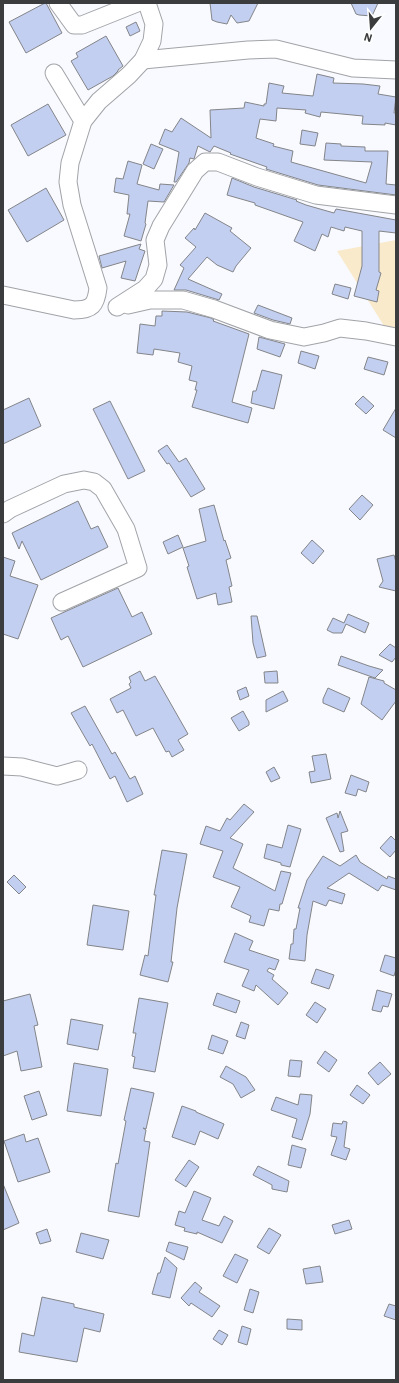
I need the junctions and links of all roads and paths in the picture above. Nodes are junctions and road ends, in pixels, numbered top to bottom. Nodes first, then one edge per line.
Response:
1 (58, 3) edge
2 (137, 3) edge
3 (148, 3) edge
4 (143, 60) junction
5 (396, 70) edge
6 (54, 73) dead end
7 (84, 121) junction
8 (396, 206) edge
9 (3, 295) edge
10 (97, 299) junction
11 (117, 307) junction
12 (396, 337) edge
13 (3, 514) edge
14 (62, 602) dead end
15 (3, 766) edge
16 (78, 770) dead end

1 - 2 street
3 - 4 street
4 - 5 street
4 - 7 street
6 - 7 street
7 - 10 street
8 - 11 street
9 - 10 street
10 - 11 street
11 - 12 street
13 - 14 street
15 - 16 street

